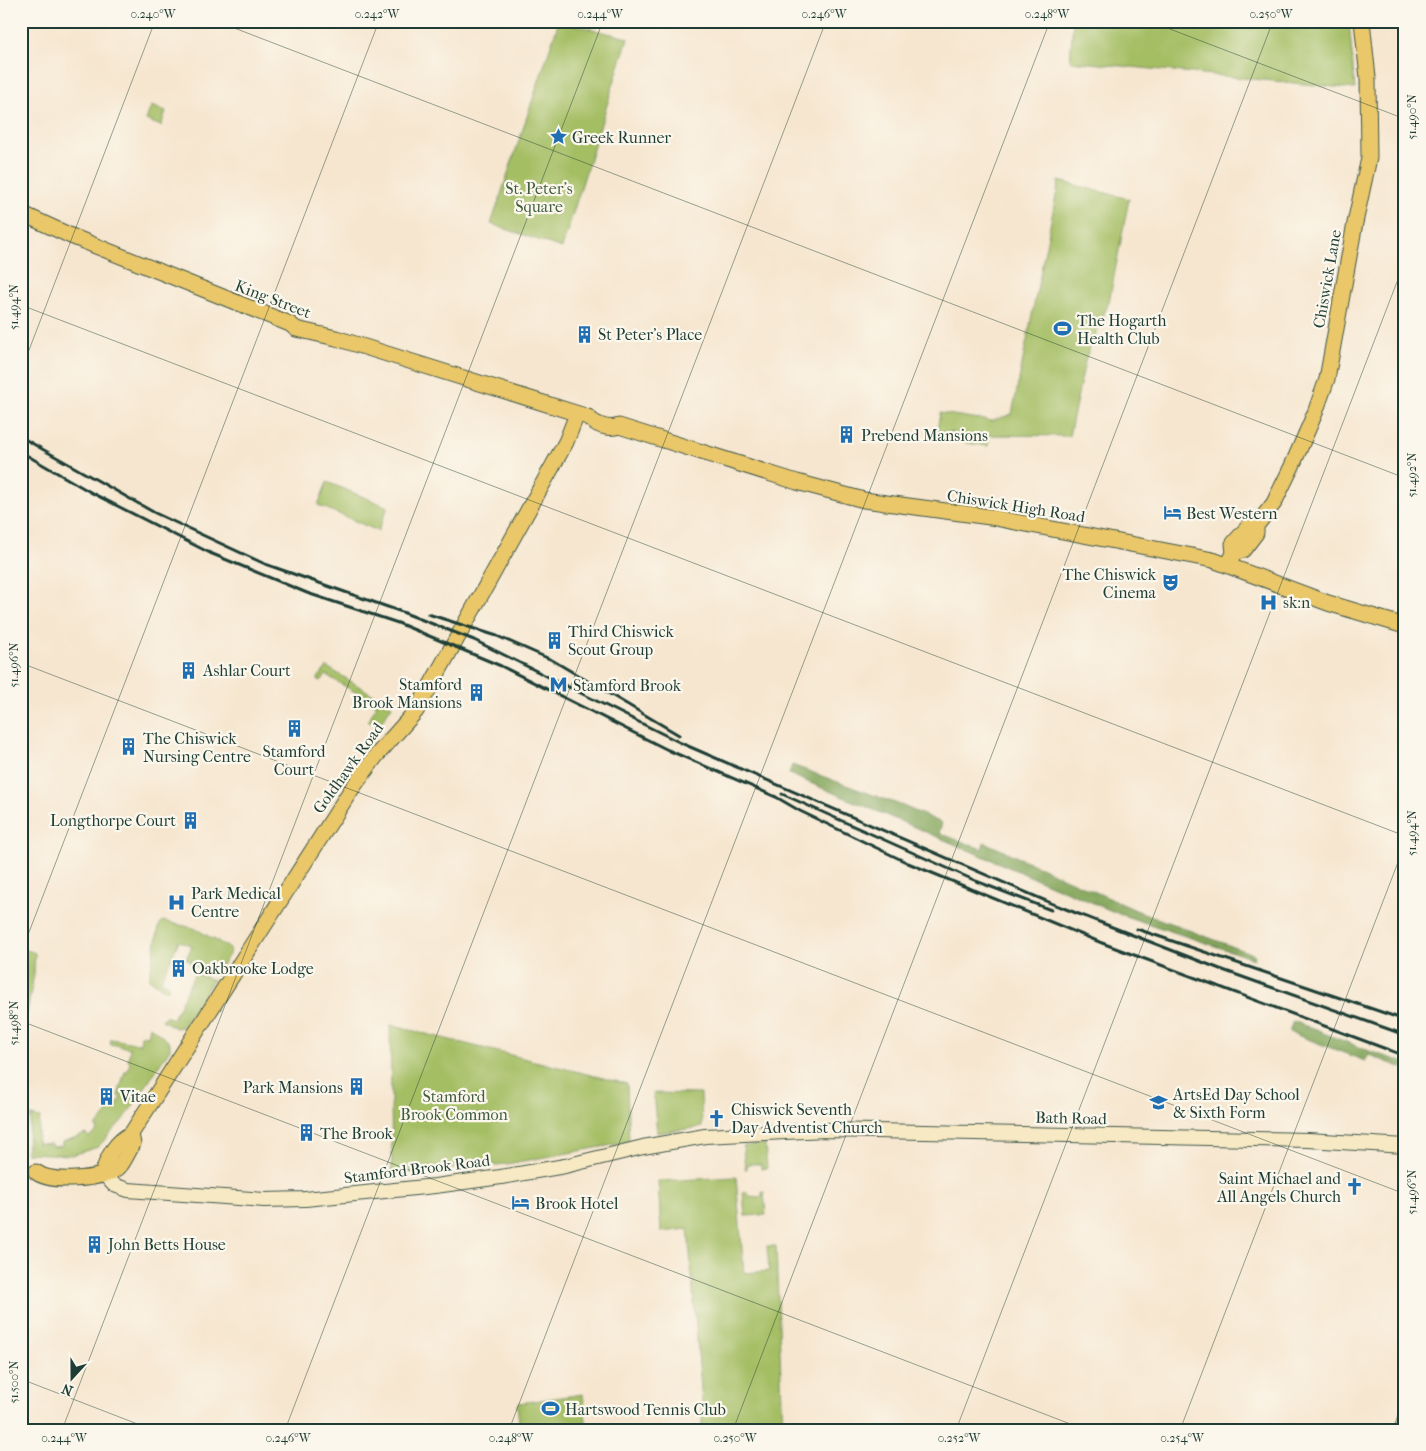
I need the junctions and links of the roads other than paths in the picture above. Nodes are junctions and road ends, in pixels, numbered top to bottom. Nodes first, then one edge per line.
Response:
1 (1362, 21) edge
2 (21, 213) edge
3 (583, 415) junction
4 (1231, 558) junction
5 (1405, 626) edge
6 (737, 1133) joint
7 (1405, 1146) edge
8 (29, 1171) edge
9 (103, 1173) junction
10 (1405, 1419) edge
11 (1402, 1430) edge

1 - 4 main road, Chiswick Lane
2 - 3 main road, King Street
3 - 4 main road, Chiswick High Road
3 - 9 main road, Goldhawk Road
4 - 5 main road, Chiswick High Road
6 - 7 main road, Bath Road
6 - 9 main road, Stamford Brook Road
8 - 9 main road
10 - 11 main road

